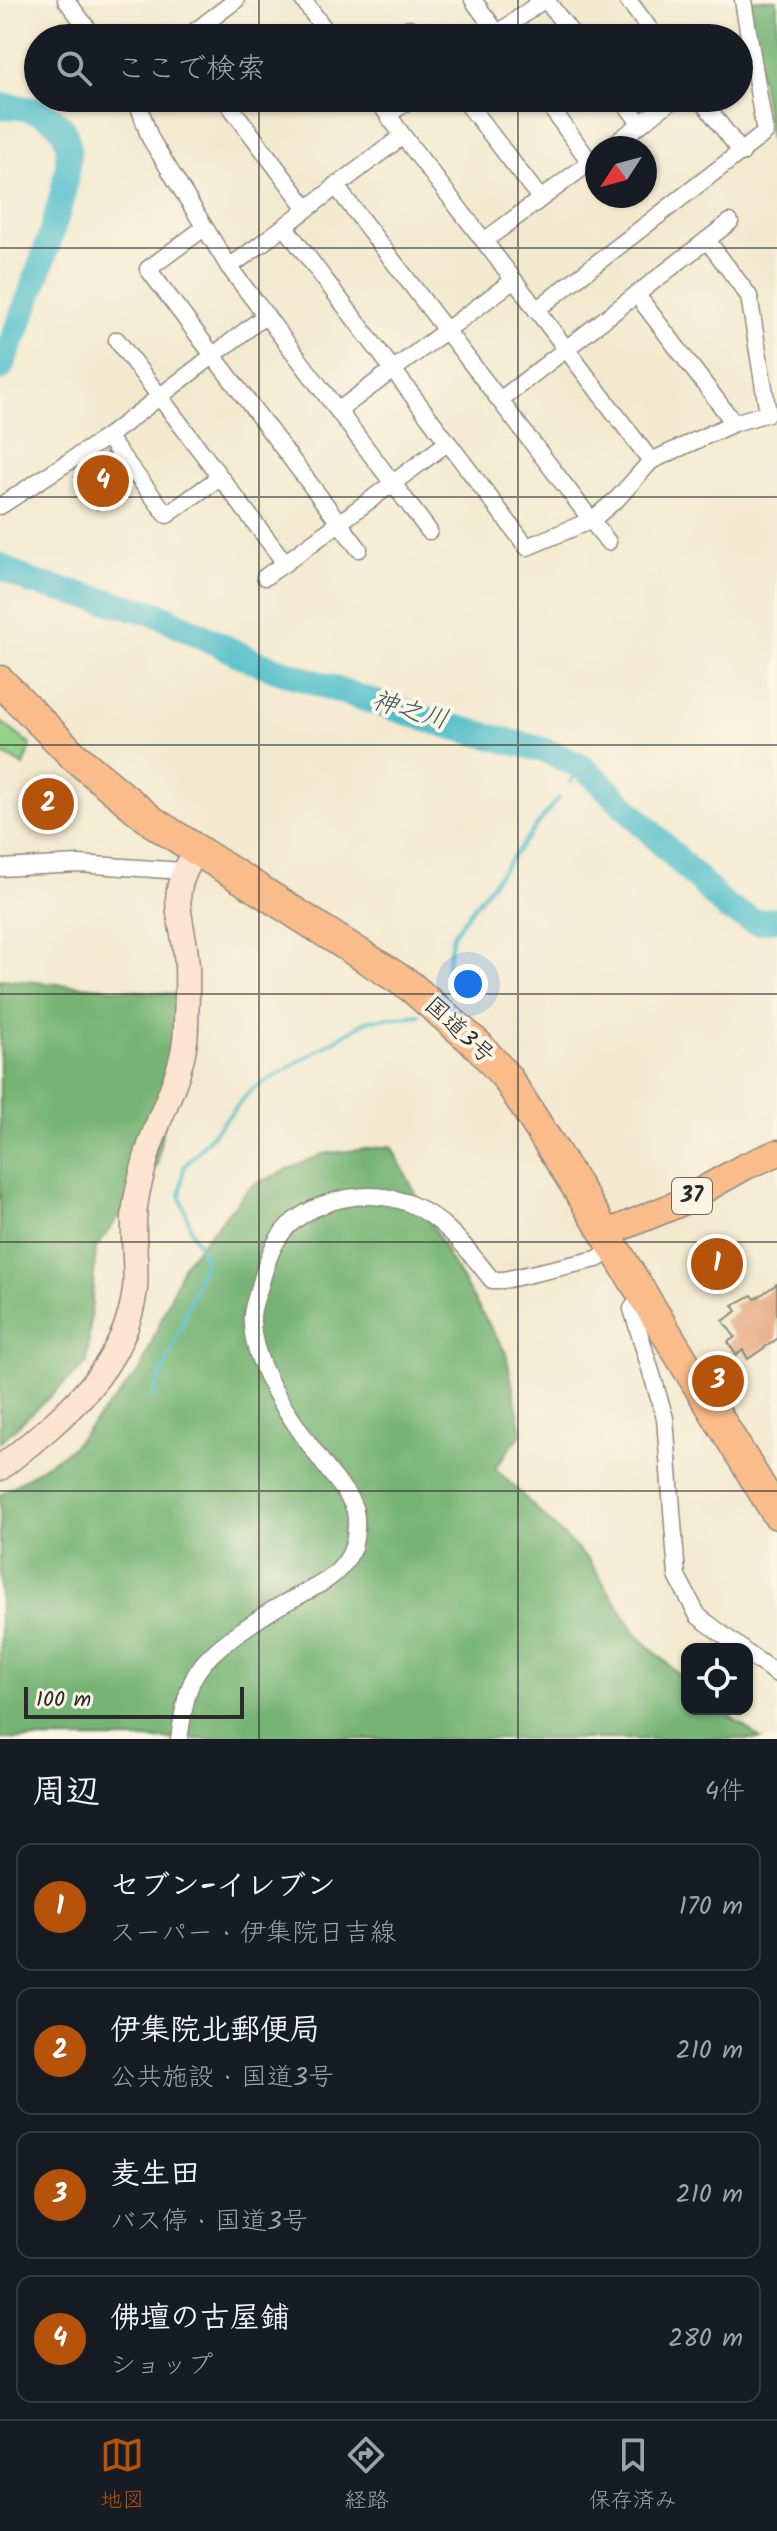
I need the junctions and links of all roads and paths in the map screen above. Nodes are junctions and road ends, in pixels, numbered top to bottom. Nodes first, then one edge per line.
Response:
1 (66, 0) edge
2 (236, 0) edge
3 (303, 0) edge
4 (473, 0) edge
5 (544, 0) edge
6 (628, 0) edge
7 (743, 0) edge
8 (84, 24) edge
9 (204, 24) edge
10 (321, 24) edge
11 (489, 24) edge
12 (513, 24) edge
13 (564, 24) edge
14 (646, 24) edge
15 (747, 24) edge
16 (753, 60) edge
17 (141, 112) edge
18 (235, 112) edge
19 (386, 112) edge
20 (392, 112) edge
21 (474, 112) edge
22 (555, 112) edge
23 (632, 112) edge
24 (657, 112) edge
25 (711, 112) edge
26 (388, 115) junction
27 (641, 124) junction
28 (403, 136) junction
29 (625, 136) edge
30 (585, 149) edge
31 (742, 153) junction
32 (585, 166) edge
33 (335, 185) junction
34 (540, 198) junction
35 (306, 207) junction
36 (730, 222) dead end
37 (285, 227) junction
38 (204, 228) junction
39 (707, 240) junction
40 (484, 241) junction
41 (229, 267) junction
42 (514, 280) junction
43 (637, 295) junction
44 (536, 310) junction
45 (266, 315) junction
46 (445, 331) junction
47 (117, 340) dead end
48 (566, 347) junction
49 (214, 356) junction
50 (394, 370) junction
51 (159, 396) junction
52 (500, 400) junction
53 (339, 410) junction
54 (734, 423) junction
55 (107, 437) junction
56 (447, 443) junction
57 (651, 461) junction
58 (220, 477) junction
59 (394, 482) junction
60 (0, 506) edge
61 (592, 520) junction
62 (340, 523) junction
63 (429, 531) dead end
64 (608, 542) dead end
65 (359, 549) dead end
66 (285, 563) junction
67 (265, 577) dead end
68 (0, 681) edge
69 (190, 861) junction
70 (0, 868) edge
71 (777, 1153) edge
72 (610, 1241) junction
73 (642, 1295) junction
74 (0, 1468) edge
75 (777, 1514) edge
76 (734, 1643) edge
77 (753, 1657) edge
78 (777, 1674) edge
79 (179, 1739) edge

1 - 8 street
2 - 9 street
3 - 10 street
4 - 11 street
5 - 12 street
5 - 13 street
6 - 14 street
7 - 15 street
16 - 31 street
17 - 38 street
18 - 35 street
19 - 26 street
20 - 26 street
21 - 34 street
22 - 30 street
23 - 27 street
24 - 27 street
25 - 31 street
26 - 28 street
27 - 29 street
28 - 33 street
28 - 40 street
31 - 44 street
32 - 34 street
33 - 35 street
33 - 46 street
34 - 40 street
35 - 37 street
36 - 39 street
37 - 41 street
37 - 50 street
38 - 41 street
38 - 49 street
39 - 43 street
39 - 54 street
40 - 42 street
41 - 45 street
42 - 44 street
42 - 46 street
43 - 48 street
43 - 54 street
44 - 48 street
45 - 49 street
45 - 53 street
46 - 50 street
46 - 52 street
47 - 51 street
48 - 52 street
48 - 57 street
49 - 51 street
49 - 62 street
50 - 53 street
50 - 56 street
51 - 55 street
51 - 58 street
52 - 61 street
53 - 59 street
54 - 57 street
55 - 58 street
55 - 60 street
56 - 59 street
56 - 61 street
57 - 61 street
58 - 66 street
59 - 62 street
59 - 63 street
61 - 64 street
62 - 65 street
62 - 66 street
66 - 67 street
68 - 69 highway, 国道3号
69 - 70 street
69 - 72 highway, 国道3号
69 - 74 street
71 - 72 main road, 37
72 - 73 highway, 国道3号
72 - 79 street
73 - 75 highway, 国道3号
73 - 76 street
77 - 78 street

